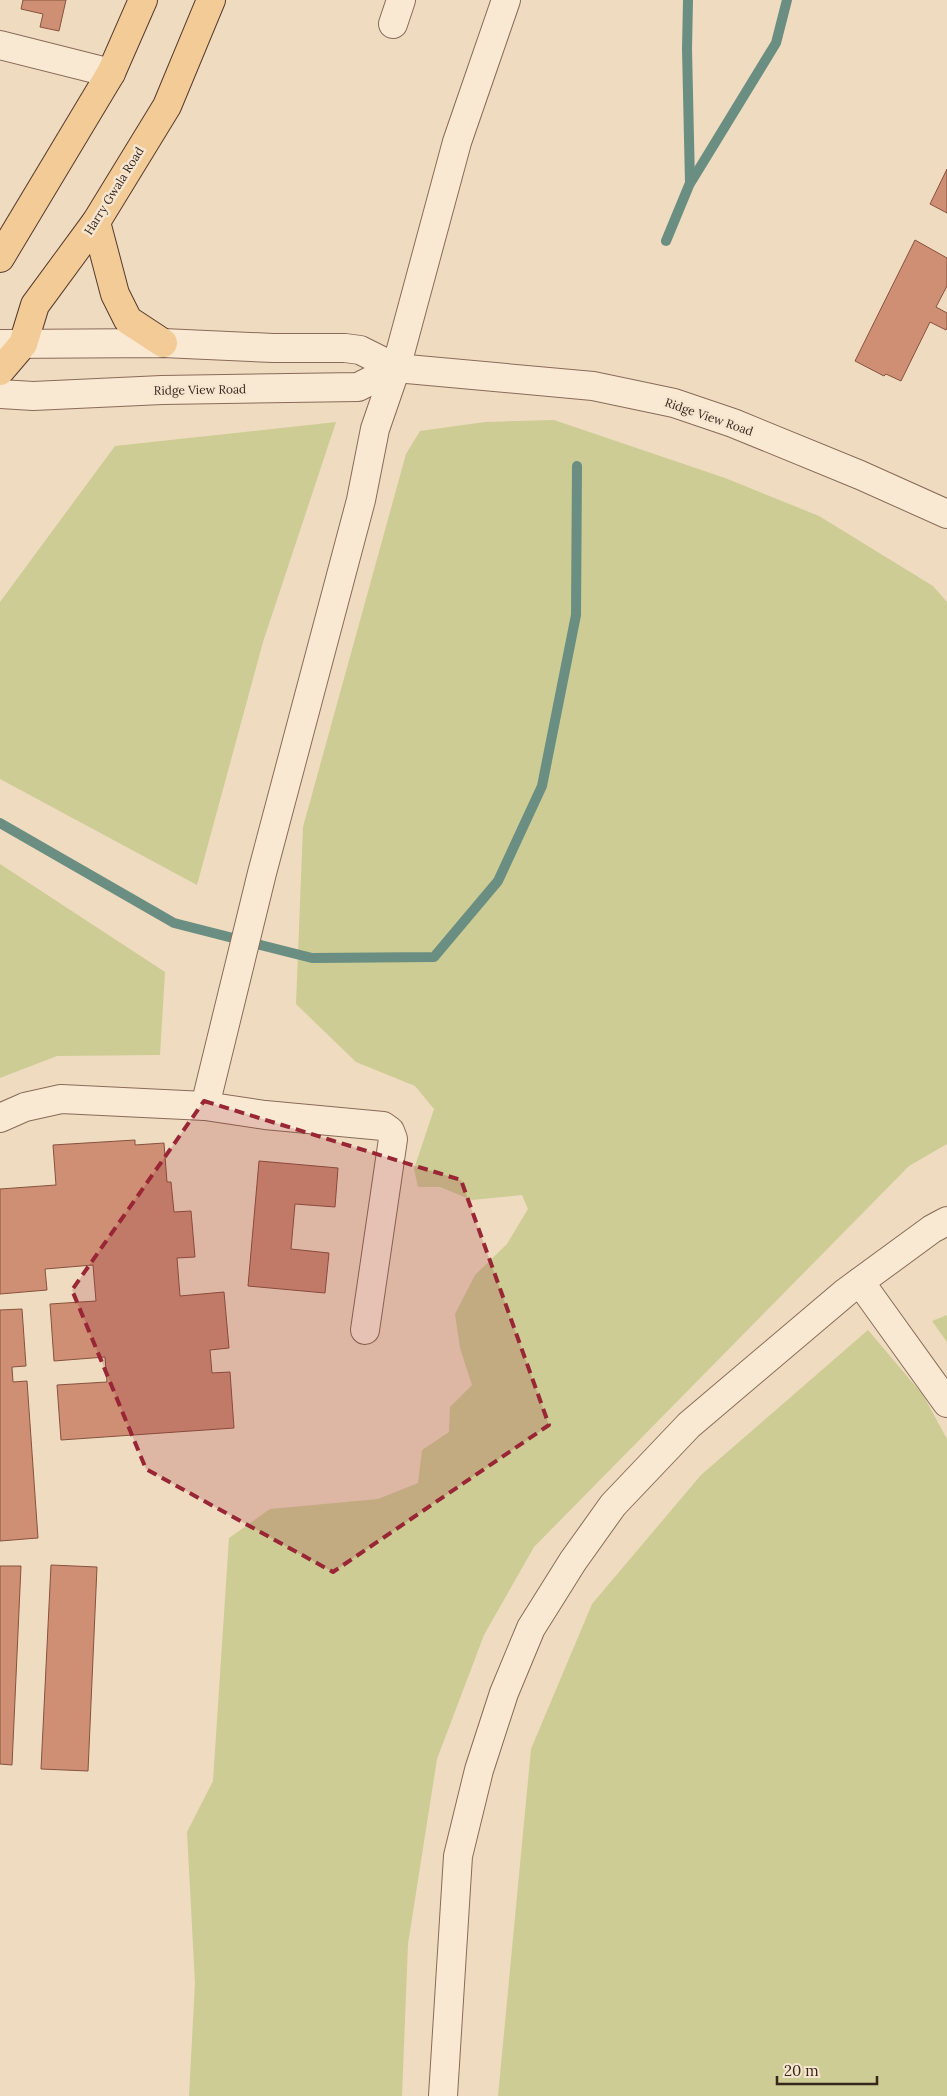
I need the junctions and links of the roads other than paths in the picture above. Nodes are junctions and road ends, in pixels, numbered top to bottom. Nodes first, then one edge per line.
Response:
1 (144, 0) edge
2 (211, 0) edge
3 (506, 0) edge
4 (0, 45) edge
5 (112, 73) junction
6 (96, 222) junction
7 (0, 258) edge
8 (163, 343) junction
9 (12, 344) edge
10 (396, 368) junction
11 (0, 371) edge
12 (0, 394) edge
13 (947, 514) edge
14 (205, 1106) junction
15 (0, 1118) edge
16 (947, 1221) edge
17 (860, 1282) junction
18 (365, 1330) dead end
19 (947, 1403) edge
20 (443, 2096) edge

1 - 5 main road
2 - 6 main road, Harry Gwala Road
3 - 10 street
4 - 5 street
5 - 7 main road
6 - 8 main road
6 - 9 main road, Harry Gwala Road
8 - 9 street, Ridge View Road
8 - 10 street, Ridge View Road
9 - 11 main road, Harry Gwala Road
10 - 12 street, Ridge View Road
10 - 13 street, Ridge View Road
10 - 14 street
14 - 15 street
14 - 18 street
16 - 17 street
17 - 19 street
17 - 20 street

